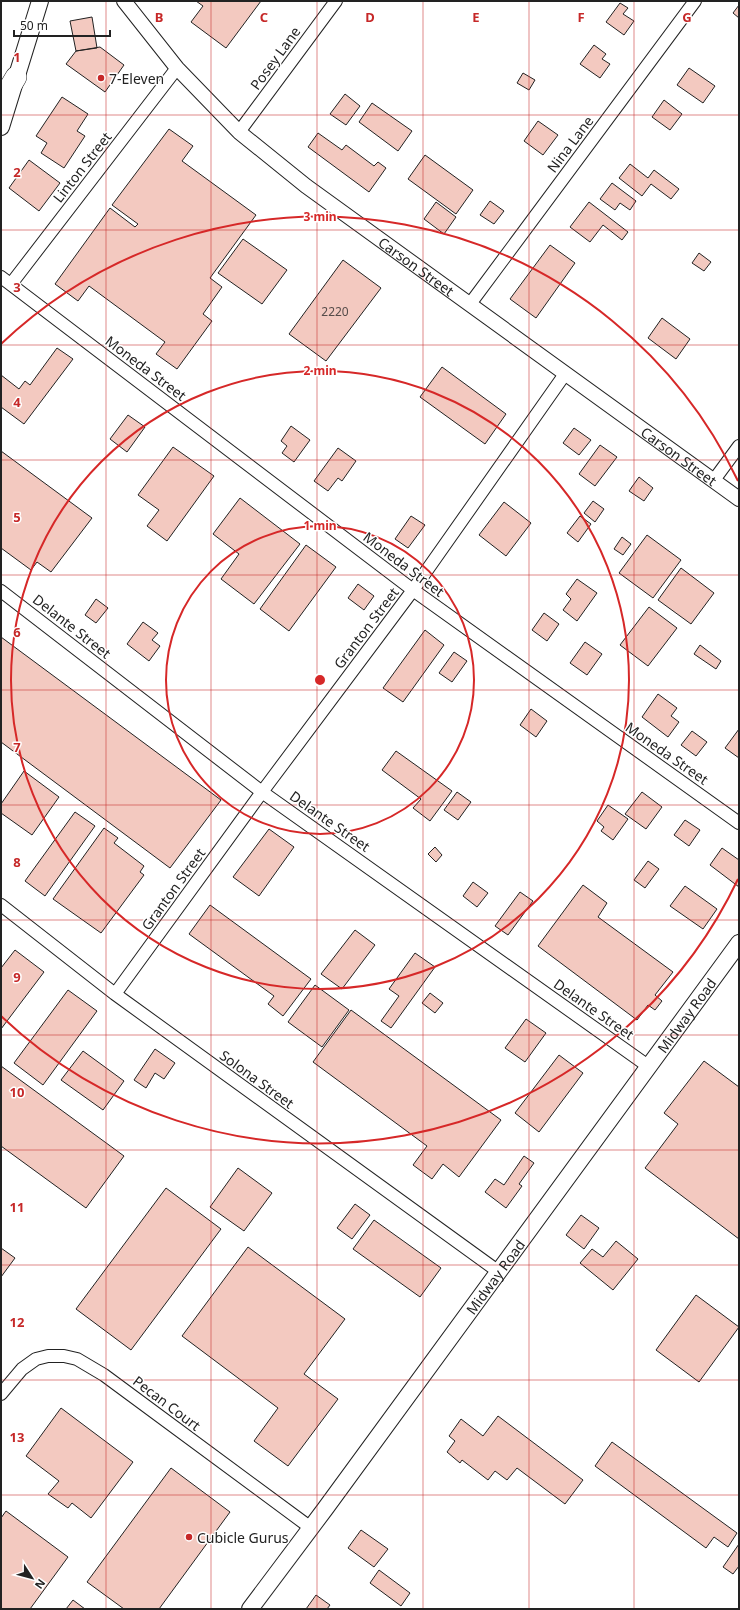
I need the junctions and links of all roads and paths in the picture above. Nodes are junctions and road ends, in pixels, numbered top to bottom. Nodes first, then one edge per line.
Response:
1 (40, 1) edge
2 (124, 1) edge
3 (336, 1) edge
4 (695, 1) edge
5 (177, 68) junction
6 (16, 77) junction
7 (1, 102) edge
8 (1, 127) edge
9 (239, 132) junction
10 (6, 280) edge
11 (470, 304) junction
12 (565, 374) junction
13 (739, 446) edge
14 (714, 480) junction
15 (739, 499) edge
16 (412, 590) junction
17 (1, 591) edge
18 (262, 792) junction
19 (739, 823) edge
20 (1, 905) edge
21 (739, 943) edge
22 (115, 994) junction
23 (648, 1066) junction
24 (498, 1272) junction
25 (1, 1394) edge
26 (311, 1528) junction
27 (250, 1609) edge

1 - 6 main road
2 - 5 street, Carson Street
3 - 9 street, Posey Lane
4 - 11 street, Nina Lane
5 - 9 street, Carson Street
5 - 10 street, Linton Street
6 - 7 highway
6 - 8 main road
9 - 11 street, Carson Street
10 - 16 street, Moneda Street
11 - 12 street, Carson Street
12 - 14 street, Carson Street
12 - 16 street, Granton Street
13 - 14 street
14 - 15 street, Carson Street
16 - 18 street, Granton Street
16 - 19 street, Moneda Street
17 - 18 street, Delante Street
18 - 22 street, Granton Street
18 - 23 street, Delante Street
20 - 22 street, Solona Street
21 - 23 main road, Midway Road
22 - 24 street, Solona Street
23 - 24 main road, Midway Road
24 - 26 main road, Midway Road
25 - 26 street, Pecan Court
26 - 27 main road, Midway Road

